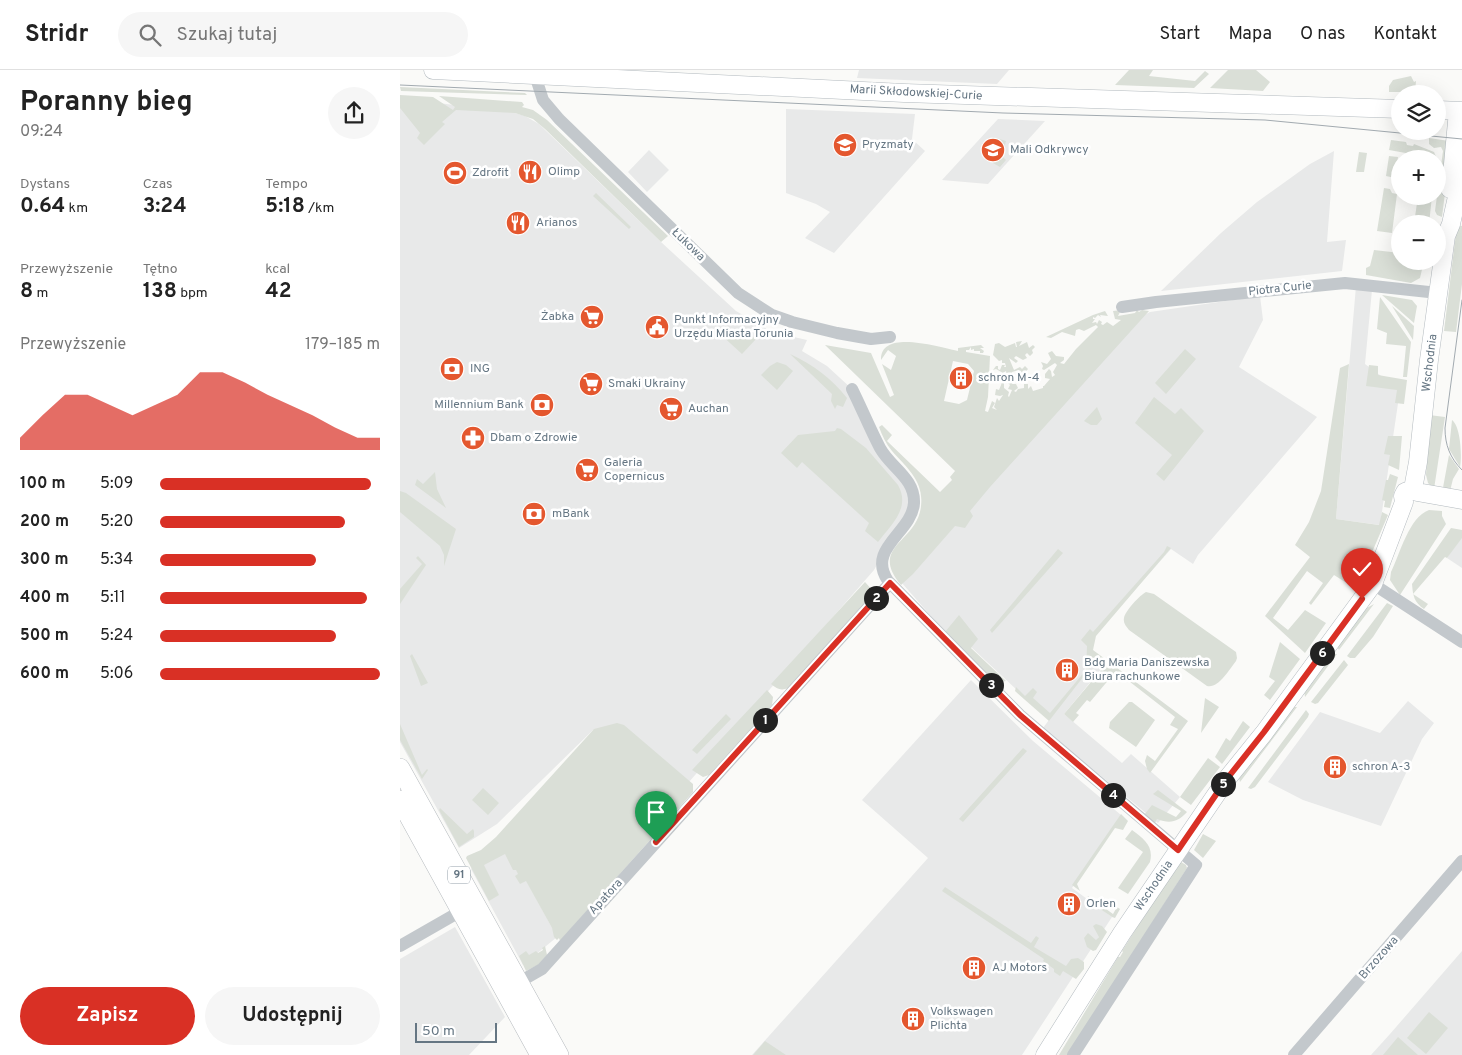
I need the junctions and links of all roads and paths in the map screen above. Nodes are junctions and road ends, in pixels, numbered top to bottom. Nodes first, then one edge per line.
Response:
1 (433, 70) edge
2 (535, 75) junction
3 (1391, 109) edge
4 (1446, 110) edge
5 (1460, 111) edge
6 (1462, 174) edge
7 (1445, 215) edge
8 (1446, 236) edge
9 (1441, 270) edge
10 (1438, 293) junction
11 (1122, 307) dead end
12 (890, 337) dead end
13 (852, 389) dead end
14 (1413, 498) junction
15 (1462, 500) edge
16 (1462, 508) edge
17 (1375, 580) junction
18 (890, 583) junction
19 (1462, 642) edge
20 (400, 768) edge
21 (400, 800) edge
22 (1178, 850) junction
23 (1462, 860) edge
24 (461, 911) junction
25 (400, 946) edge
26 (512, 986) junction
27 (540, 1055) edge
28 (559, 1055) edge
29 (1045, 1055) edge
30 (1073, 1055) edge
31 (1294, 1055) edge

1 - 2 street, Marii Skłodowskiej-Curie
2 - 3 street, Marii Skłodowskiej-Curie
2 - 12 street, Łukowa
4 - 5 street
5 - 7 street, Wschodnia
6 - 8 street, Wschodnia
9 - 10 street, Wschodnia
10 - 11 street, Piotra Curie
10 - 14 street, Wschodnia
13 - 18 street
14 - 15 street
14 - 16 street
14 - 17 street, Wschodnia
17 - 19 street
17 - 22 street, Wschodnia
18 - 22 street
18 - 26 street, Apatora
20 - 26 main road, 91
21 - 24 main road, 91
22 - 29 street, Wschodnia
22 - 30 street
23 - 31 street, Brzozowa
24 - 25 street
24 - 26 main road, 91
26 - 27 main road, 91
26 - 28 main road, 91

